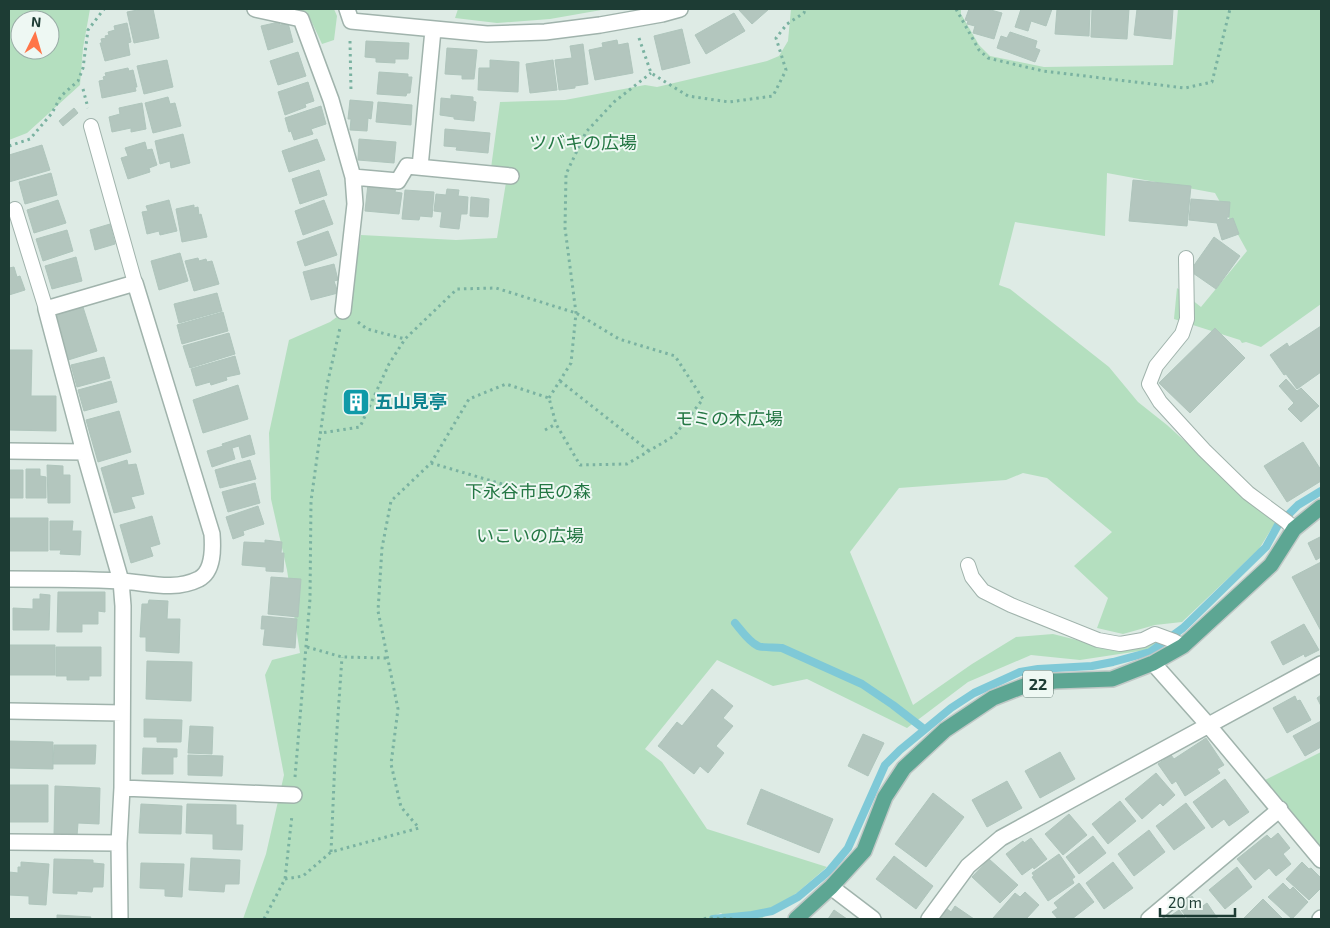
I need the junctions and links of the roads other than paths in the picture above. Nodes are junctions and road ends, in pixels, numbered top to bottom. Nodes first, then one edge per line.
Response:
1 (255, 9) edge
2 (347, 9) edge
3 (680, 9) edge
4 (433, 30) junction
5 (92, 126) dead end
6 (420, 167) junction
7 (511, 176) dead end
8 (353, 177) junction
9 (15, 208) dead end
10 (1186, 258) dead end
11 (135, 283) junction
12 (46, 309) junction
13 (343, 311) road end
14 (9, 451) edge
15 (84, 452) junction
16 (1321, 507) edge
17 (1291, 526) junction
18 (968, 565) dead end
19 (9, 579) edge
20 (121, 581) junction
21 (1172, 641) junction
22 (1153, 664) junction
23 (1321, 664) edge
24 (9, 711) edge
25 (122, 713) junction
26 (1209, 726) junction
27 (122, 788) junction
28 (294, 795) road end
29 (1280, 809) junction
30 (9, 842) edge
31 (119, 843) junction
32 (1321, 860) edge
33 (831, 887) junction
34 (120, 919) edge
35 (796, 919) edge
36 (873, 919) edge
37 (929, 919) edge
38 (1149, 919) edge

1 - 8 street
2 - 4 street
3 - 4 street
4 - 6 street
5 - 11 lane
6 - 7 street
6 - 8 street
8 - 13 street
9 - 12 lane
10 - 17 lane
11 - 12 street
11 - 20 street
12 - 15 street
14 - 15 street
15 - 20 street
16 - 17 main road, 22
17 - 21 main road, 22
18 - 21 lane
19 - 20 street
20 - 25 street
21 - 22 main road, 22
22 - 26 street
22 - 33 main road, 22
23 - 26 street
24 - 25 street
25 - 27 street
26 - 29 street
26 - 37 street
27 - 28 street
27 - 31 street
29 - 32 street
29 - 38 street
30 - 31 street
31 - 34 street
33 - 35 main road, 22
33 - 36 street

